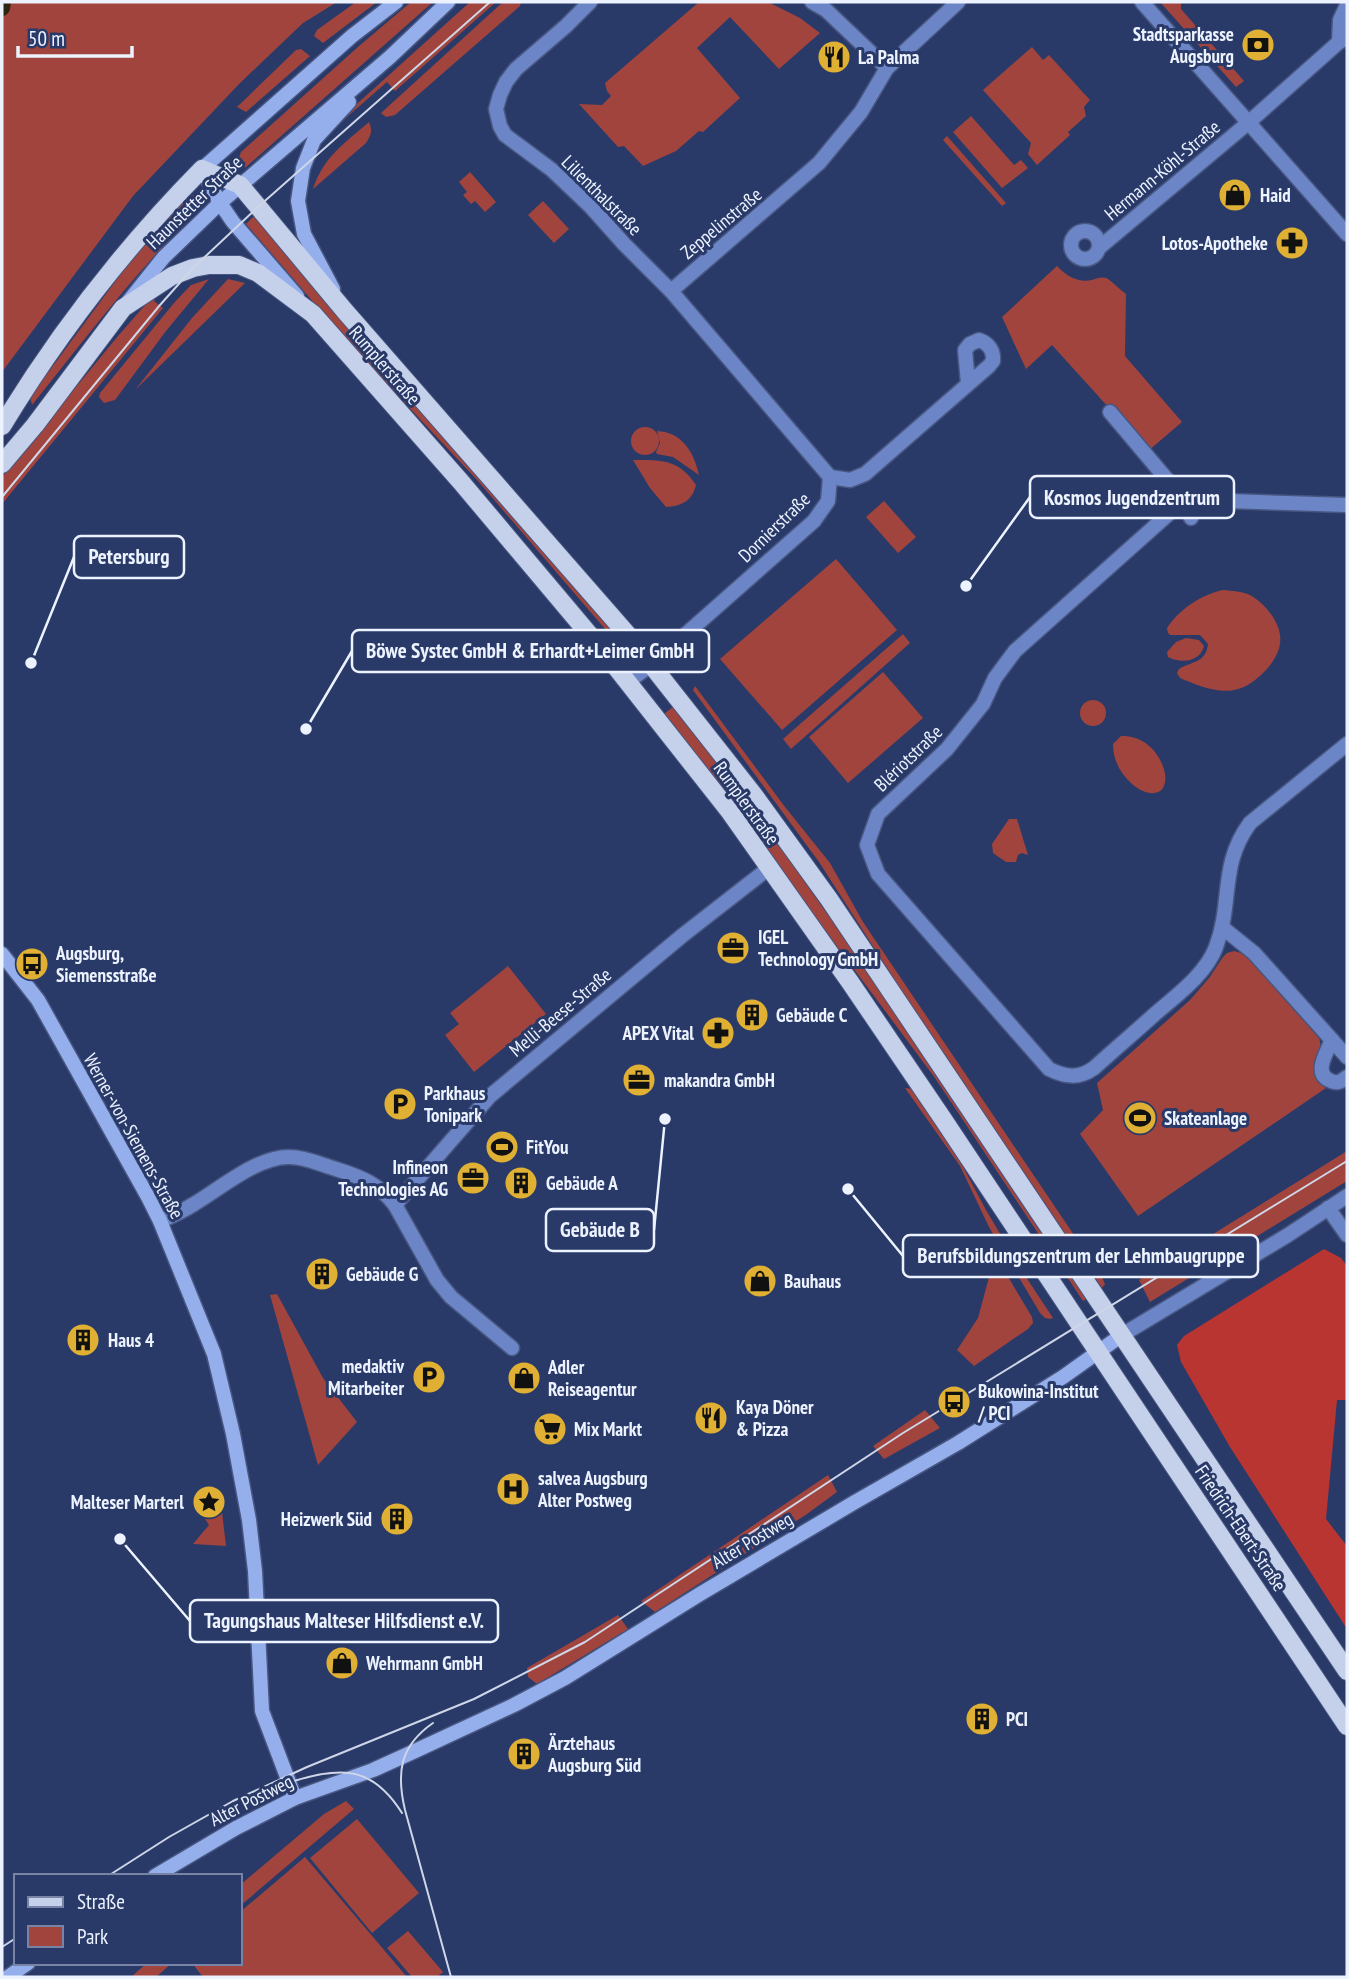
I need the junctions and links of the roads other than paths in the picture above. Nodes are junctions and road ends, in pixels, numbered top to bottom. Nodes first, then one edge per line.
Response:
1 (396, 2) edge
2 (448, 2) edge
3 (590, 2) edge
4 (812, 2) edge
5 (958, 2) edge
6 (1142, 2) edge
7 (1347, 5) edge
8 (1343, 40) edge
9 (390, 57) junction
10 (887, 68) junction
11 (1248, 123) junction
12 (202, 169) junction
13 (240, 185) junction
14 (220, 203) junction
15 (1347, 234) edge
16 (1100, 247) dead end
17 (671, 291) junction
18 (123, 308) junction
19 (344, 310) junction
20 (313, 314) junction
21 (968, 383) dead end
22 (1110, 412) dead end
23 (2, 426) edge
24 (2, 464) edge
25 (830, 477) junction
26 (1347, 505) edge
27 (1189, 511) junction
28 (652, 664) junction
29 (628, 682) junction
30 (1347, 744) edge
31 (769, 868) junction
32 (1223, 928) junction
33 (2, 954) edge
34 (1332, 1040) junction
35 (1347, 1057) edge
36 (1347, 1077) edge
37 (1347, 1196) edge
38 (395, 1205) junction
39 (1328, 1208) junction
40 (160, 1221) junction
41 (1347, 1235) edge
42 (1122, 1335) junction
43 (512, 1348) dead end
44 (1099, 1353) junction
45 (1347, 1671) edge
46 (1347, 1726) edge
47 (295, 1798) junction
48 (158, 1874) edge
49 (25, 1965) edge
50 (8, 1977) edge

1 - 12 street, Haunstetter Straße
2 - 9 street, Haunstetter Straße
3 - 17 street, Lilienthalstraße
4 - 10 street
5 - 10 street, Zeppelinstraße
6 - 11 street, Hermann-Köhl-Straße
7 - 8 street
8 - 11 street
9 - 13 street, Haunstetter Straße
9 - 19 street, Rumplerstraße
10 - 17 street, Zeppelinstraße
11 - 15 street, Hermann-Köhl-Straße
11 - 16 street, Hermann-Köhl-Straße
12 - 13 main road, Rumplerstraße
12 - 14 street, Rumplerstraße
12 - 23 main road, Haunstetter Straße
13 - 14 street, Haunstetter Straße
13 - 19 main road, Rumplerstraße
14 - 18 street, Haunstetter Straße
14 - 20 street, Rumplerstraße
17 - 25 street
18 - 20 main road, Rumplerstraße
18 - 24 main road, Haunstetter Straße
19 - 28 main road, Rumplerstraße
20 - 29 main road, Rumplerstraße
21 - 25 street
22 - 27 street
25 - 28 street, Dornierstraße
26 - 27 street, Blériotstraße
27 - 32 street, Blériotstraße
28 - 29 street, Dornierstraße
28 - 42 main road, Rumplerstraße
29 - 31 main road, Rumplerstraße
30 - 32 street, Blériotstraße
31 - 38 street, Melli-Beese-Straße
31 - 44 main road, Rumplerstraße
32 - 34 street
33 - 40 street, Werner-von-Siemens-Straße
34 - 35 street
34 - 36 street
37 - 39 street, Alter Postweg
38 - 40 street
38 - 43 street
39 - 41 street
39 - 42 street, Alter Postweg
40 - 47 street, Werner-von-Siemens-Straße
42 - 44 street, Alter Postweg
42 - 45 main road, Friedrich-Ebert-Straße
44 - 46 main road, Friedrich-Ebert-Straße
44 - 47 street, Alter Postweg
47 - 48 street, Alter Postweg
49 - 50 street

